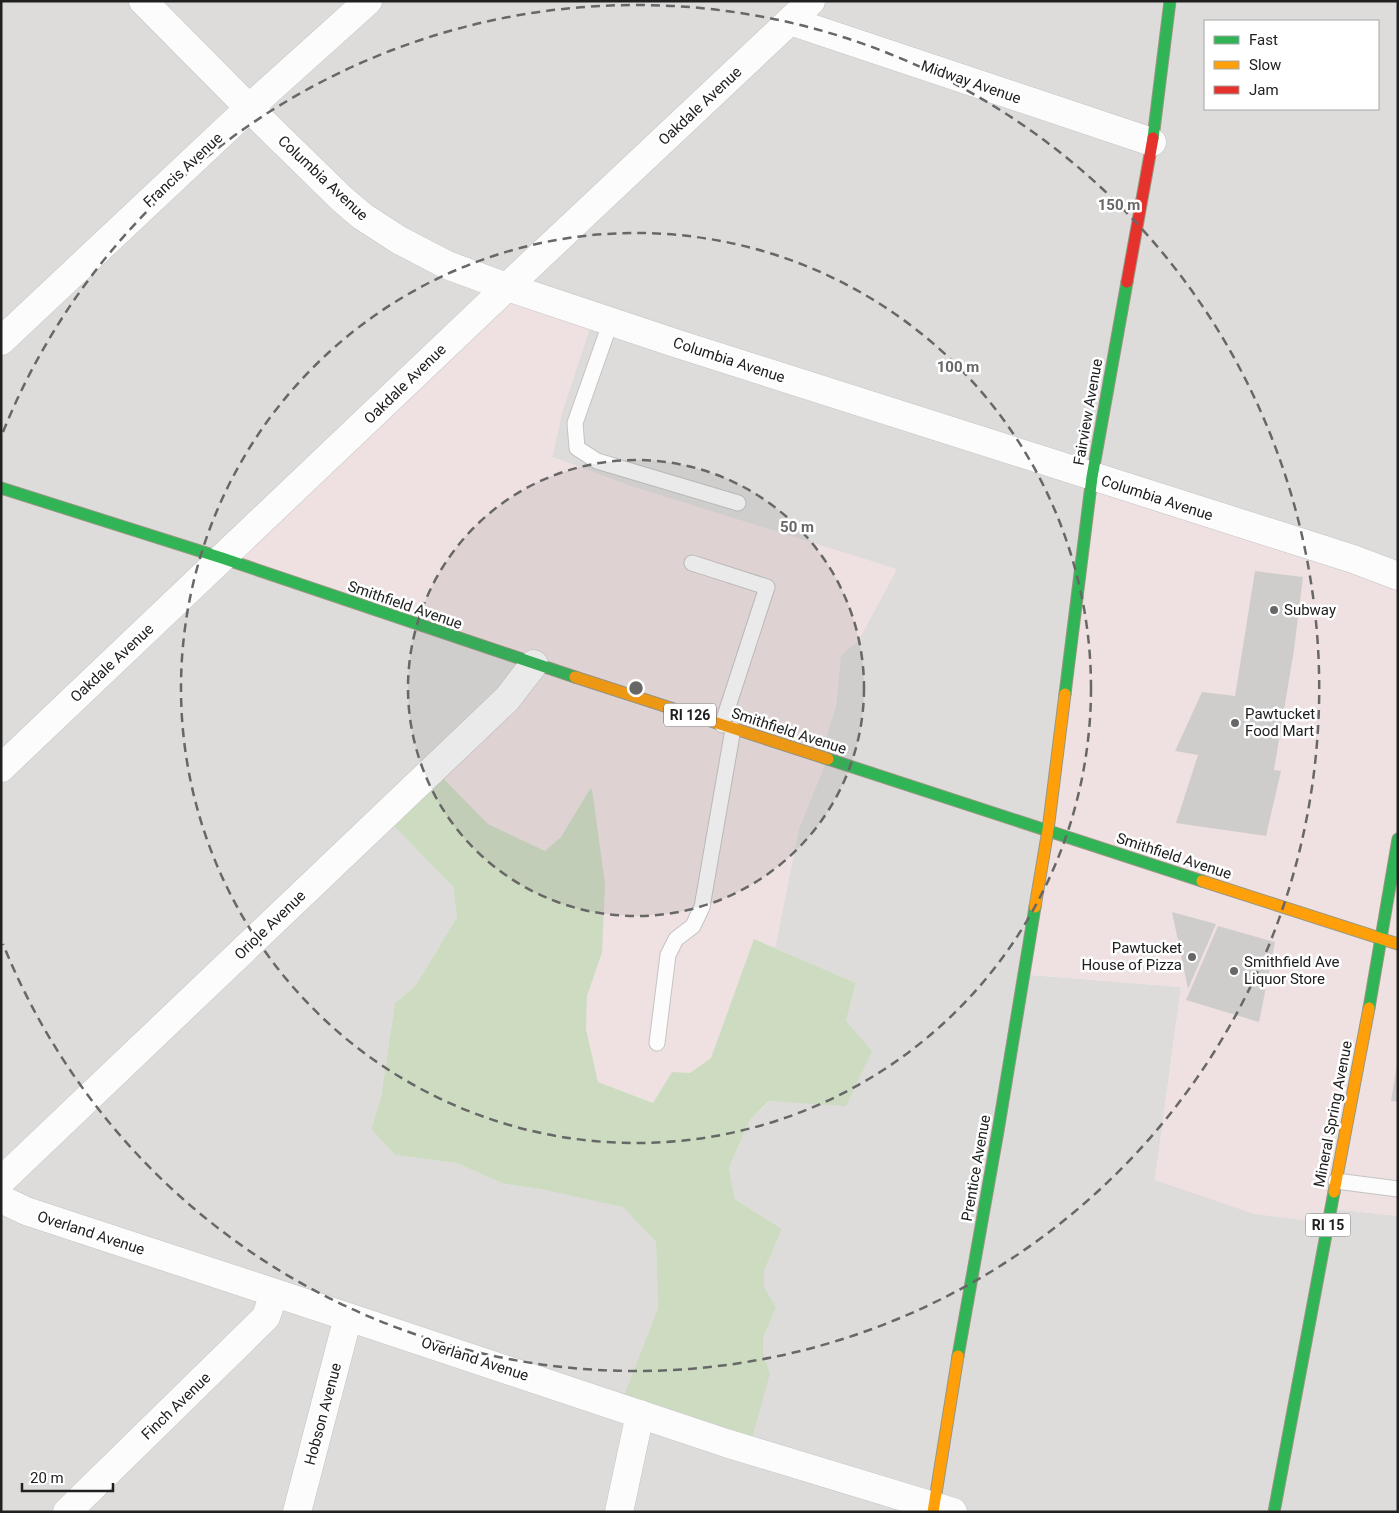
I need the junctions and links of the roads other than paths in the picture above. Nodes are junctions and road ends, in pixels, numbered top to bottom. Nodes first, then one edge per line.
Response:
1 (143, 1) edge
2 (368, 1) edge
3 (811, 1) edge
4 (1170, 1) edge
5 (790, 21) junction
6 (249, 108) junction
7 (1152, 142) junction
8 (507, 287) junction
9 (611, 321) junction
10 (1, 341) edge
11 (1092, 477) junction
12 (1, 488) edge
13 (738, 503) dead end
14 (222, 558) junction
15 (692, 563) dead end
16 (1398, 576) edge
17 (534, 664) junction
18 (727, 727) junction
19 (1, 768) edge
20 (1048, 830) junction
21 (1398, 839) edge
22 (1381, 938) junction
23 (1398, 944) edge
24 (657, 1043) dead end
25 (1, 1180) edge
26 (1336, 1181) junction
27 (1398, 1189) edge
28 (1, 1199) edge
29 (274, 1293) junction
30 (348, 1316) junction
31 (640, 1414) junction
32 (940, 1510) edge
33 (67, 1512) edge
34 (297, 1512) edge
35 (619, 1512) edge
36 (1274, 1512) edge

1 - 6 street, Columbia Avenue
2 - 6 street, Francis Avenue
3 - 5 street, Oakdale Avenue
4 - 7 main road, Fairview Avenue
5 - 7 street, Midway Avenue
5 - 8 street, Oakdale Avenue
6 - 8 street, Columbia Avenue
6 - 10 street, Francis Avenue
7 - 11 main road, Fairview Avenue
8 - 9 street, Columbia Avenue
8 - 14 street, Oakdale Avenue
9 - 11 street, Columbia Avenue
9 - 13 lane
11 - 16 street, Columbia Avenue
11 - 20 main road, Fairview Avenue
12 - 14 main road, Smithfield Avenue / RI 126
14 - 17 main road, Smithfield Avenue / RI 126
14 - 19 street, Oakdale Avenue
15 - 18 lane
17 - 18 main road, Smithfield Avenue / RI 126
17 - 25 street, Oriole Avenue
18 - 20 main road, Smithfield Avenue / RI 126
18 - 24 lane
20 - 22 main road, Smithfield Avenue / RI 126
20 - 32 main road, Prentice Avenue
21 - 22 main road, Mineral Spring Avenue / RI 15
22 - 23 main road, Smithfield Avenue / RI 126
22 - 26 main road, Mineral Spring Avenue / RI 15
26 - 27 lane
26 - 36 main road, Mineral Spring Avenue / RI 15
28 - 29 street, Overland Avenue
29 - 30 street, Overland Avenue
29 - 33 street, Finch Avenue
30 - 31 street, Overland Avenue
30 - 34 street, Hobson Avenue
31 - 32 street, Overland Avenue
31 - 35 street

